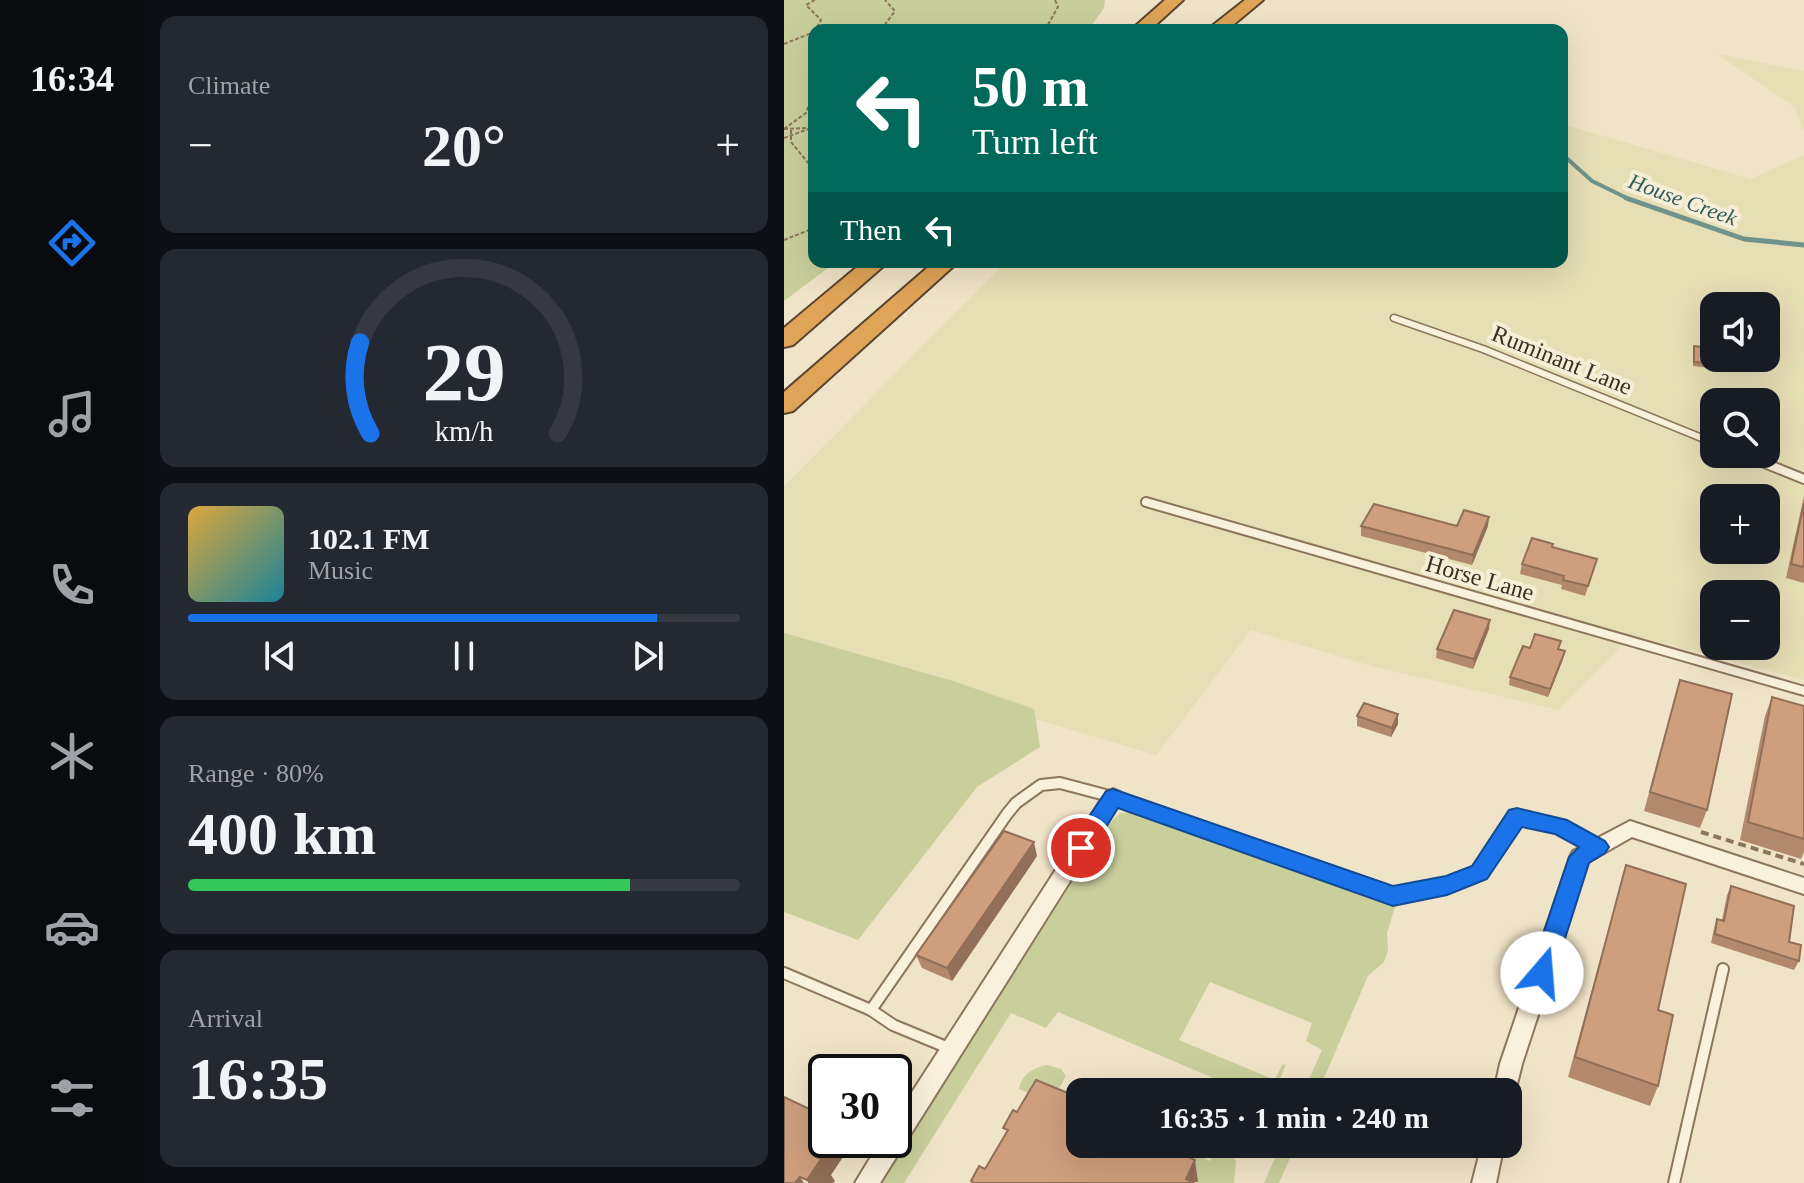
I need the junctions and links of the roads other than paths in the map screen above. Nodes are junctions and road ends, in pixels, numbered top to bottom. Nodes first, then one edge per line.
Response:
1 (1159, 0) edge
2 (1175, 0) edge
3 (1227, 0) edge
4 (1255, 0) edge
5 (1133, 24) edge
6 (1147, 24) edge
7 (1201, 24) edge
8 (1224, 24) edge
9 (866, 268) edge
10 (867, 268) edge
11 (940, 268) edge
12 (1394, 318) dead end
13 (784, 327) edge
14 (784, 340) edge
15 (784, 407) edge
16 (1700, 437) edge
17 (1777, 468) edge
18 (1804, 479) edge
19 (1146, 502) dead end
20 (1804, 691) edge
21 (1113, 797) junction
22 (1598, 847) junction
23 (1804, 886) edge
24 (1723, 969) dead end
25 (784, 973) edge
26 (871, 1010) junction
27 (952, 1050) junction
28 (1509, 1078) edge
29 (1490, 1158) edge
30 (867, 1183) edge
31 (1484, 1183) edge
32 (1674, 1183) edge

1 - 5 highway
2 - 6 highway
3 - 7 highway
4 - 8 highway
9 - 13 highway
10 - 14 highway
11 - 15 highway
12 - 16 lane, Ruminant Lane
17 - 18 lane
19 - 20 lane, Horse Lane
21 - 22 lane
21 - 26 lane
21 - 27 street
22 - 23 street
22 - 28 street
24 - 32 lane
25 - 26 lane
26 - 27 lane
27 - 30 street
29 - 31 street

